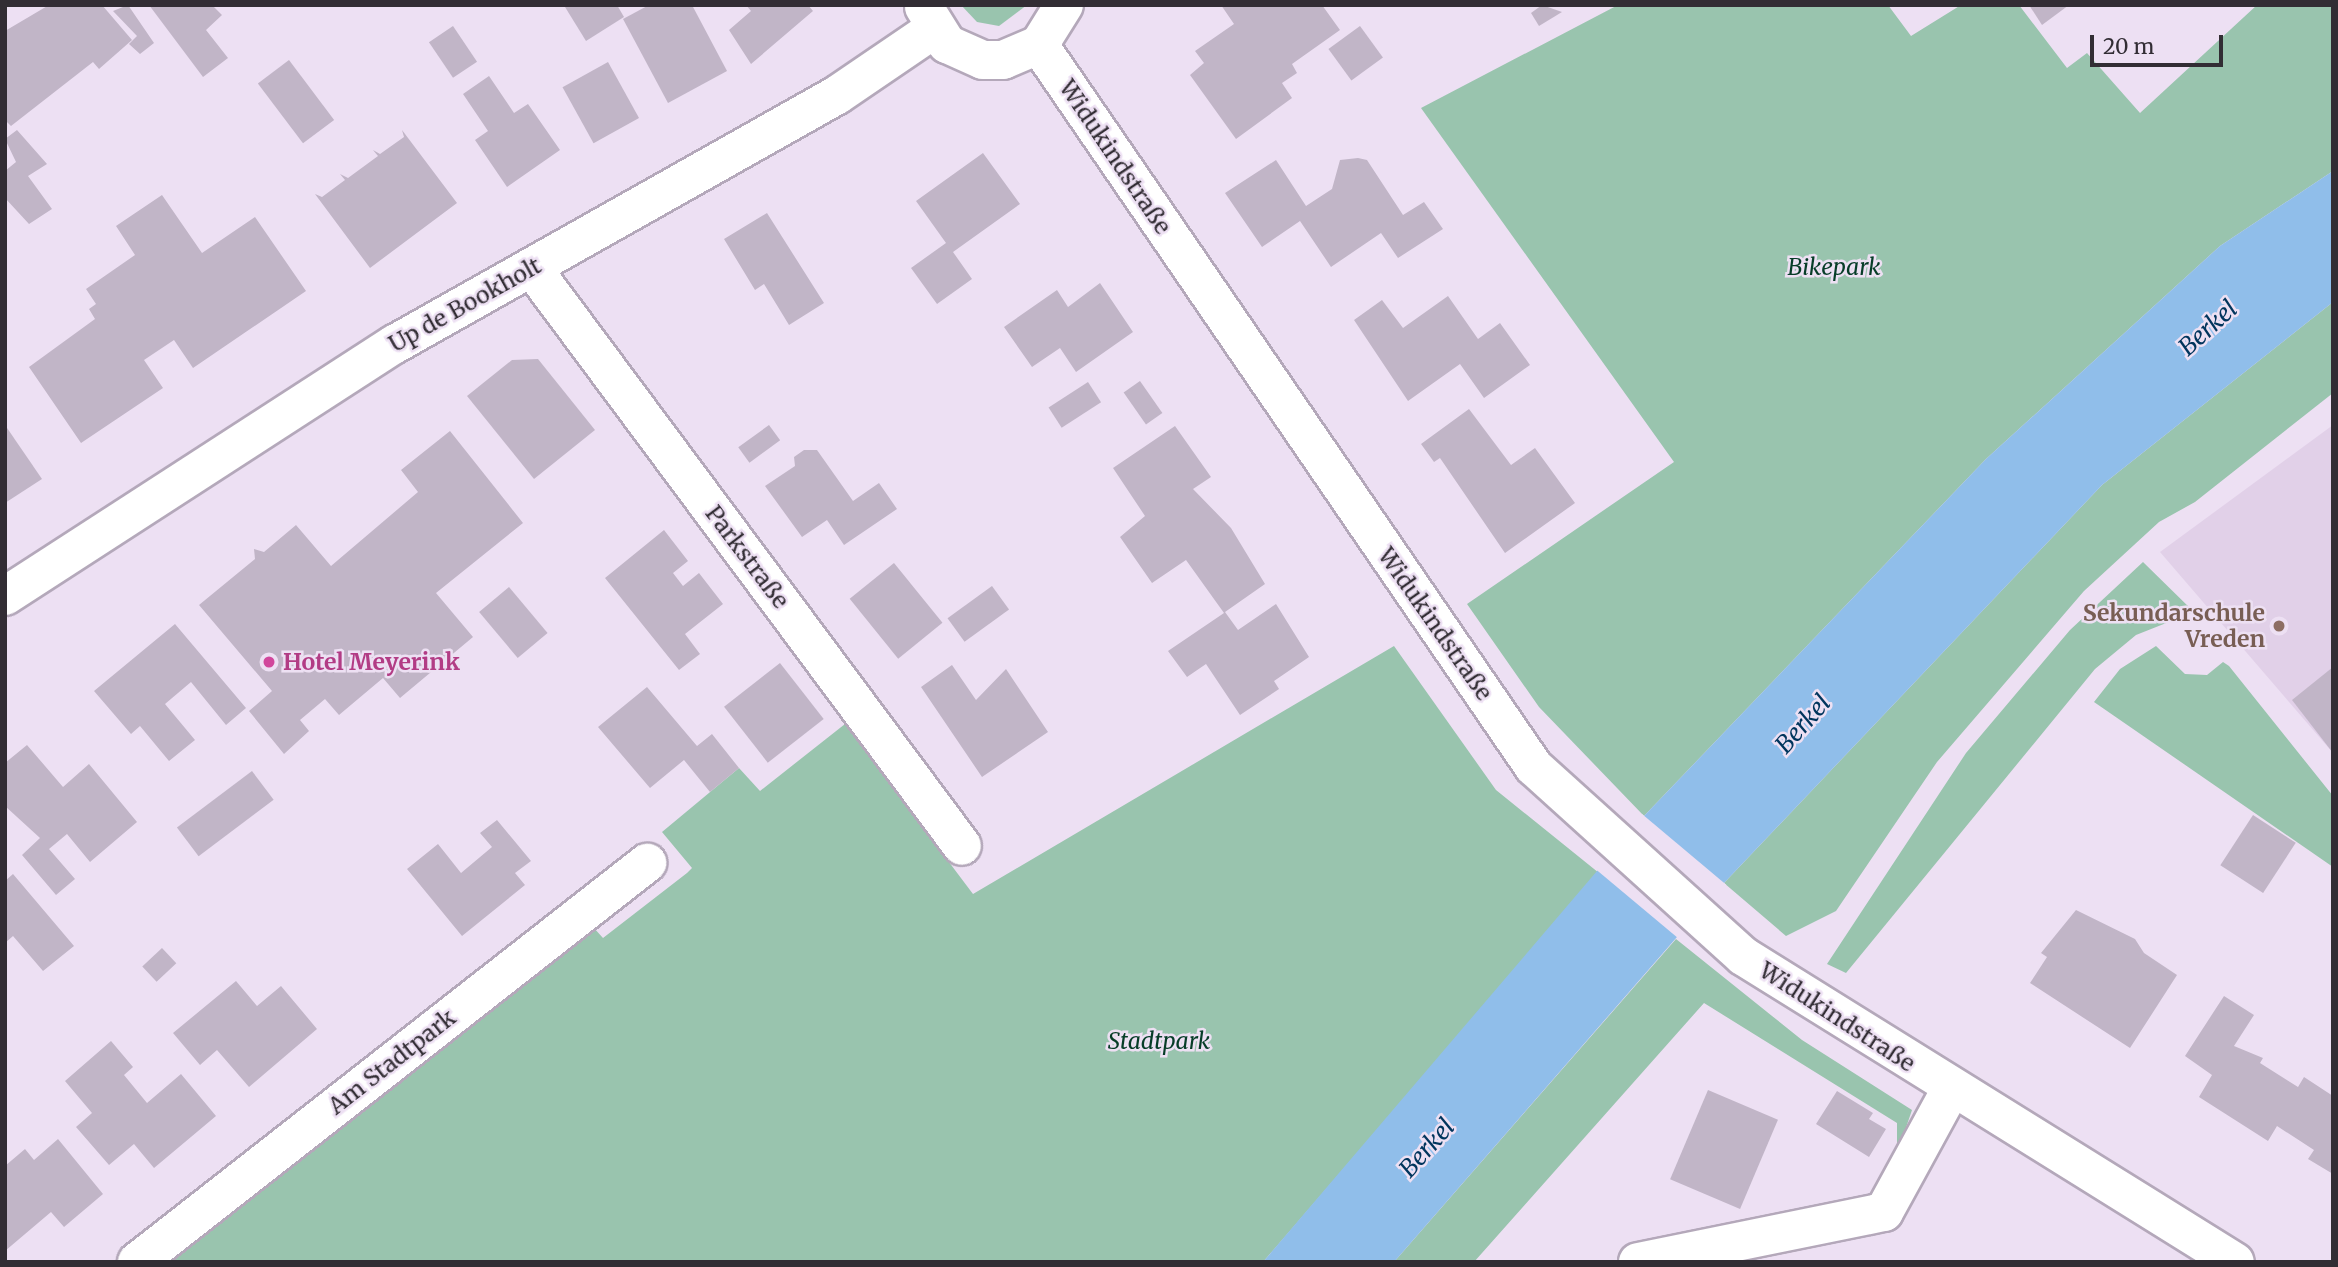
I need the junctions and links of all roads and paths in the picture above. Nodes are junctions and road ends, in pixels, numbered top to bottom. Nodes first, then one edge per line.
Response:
1 (1064, 5) edge
2 (929, 17) edge
3 (1039, 45) junction
4 (532, 268) junction
5 (5, 596) edge
6 (962, 846) dead end
7 (647, 863) dead end
8 (1951, 1088) junction
9 (137, 1262) edge
10 (1638, 1262) edge
11 (2235, 1262) edge

1 - 3 street
2 - 3 street
2 - 4 street, Up de Bookholt
3 - 8 street, Widukindstraße
4 - 5 street, Up de Bookholt
4 - 6 street, Parkstraße
7 - 9 street, Am Stadtpark
8 - 10 street
8 - 11 street, Widukindstraße

